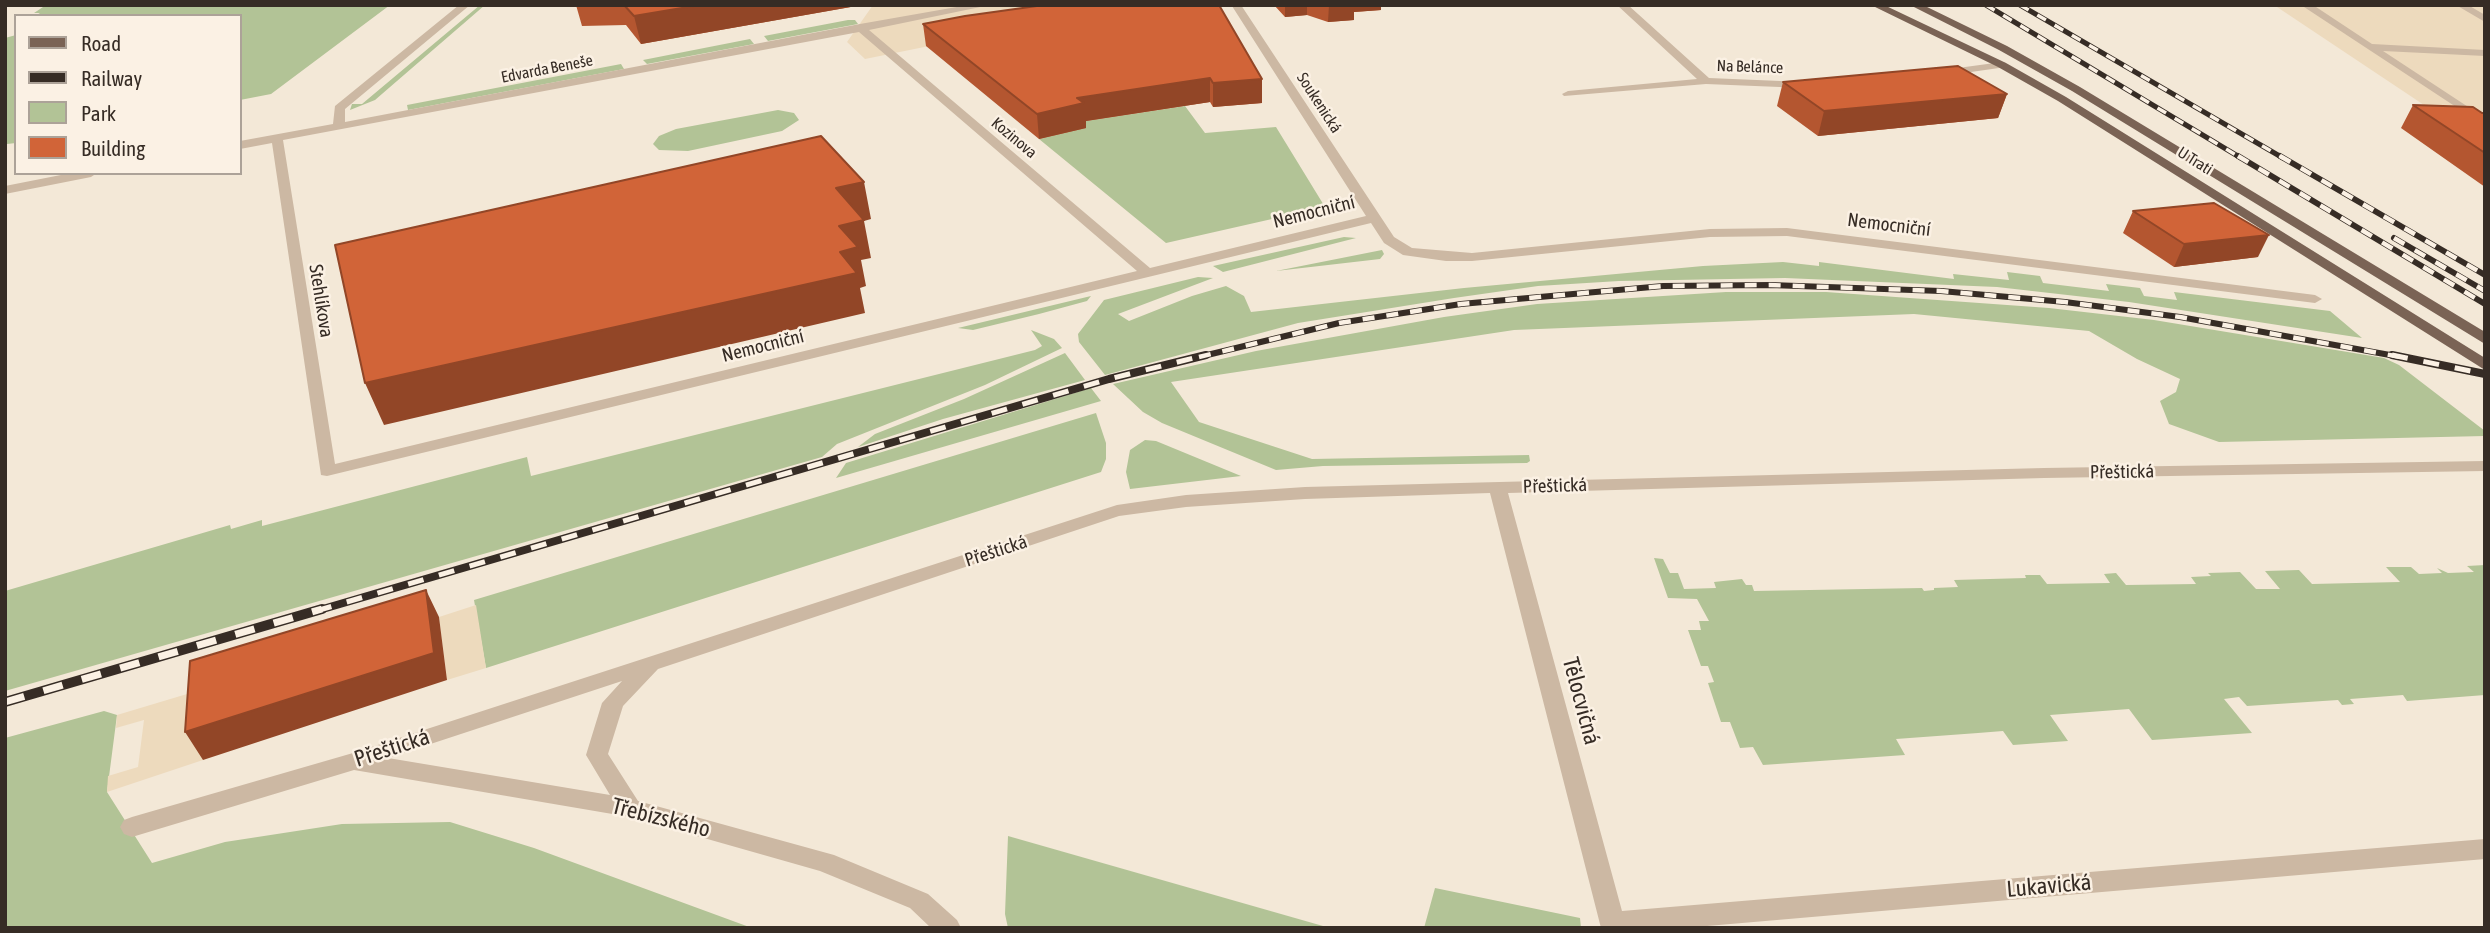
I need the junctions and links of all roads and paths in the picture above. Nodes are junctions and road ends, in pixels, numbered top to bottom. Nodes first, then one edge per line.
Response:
1 (465, 5) edge
2 (985, 5) edge
3 (1622, 5) edge
4 (1876, 5) edge
5 (1915, 5) edge
6 (2306, 5) edge
7 (2461, 5) edge
8 (1237, 6) edge
9 (905, 8) dead end
10 (2485, 19) edge
11 (897, 21) junction
12 (860, 27) junction
13 (2369, 47) junction
14 (2485, 53) edge
15 (2002, 65) junction
16 (1927, 75) edge
17 (1706, 81) junction
18 (1820, 84) edge
19 (1569, 94) dead end
20 (2485, 123) edge
21 (339, 126) junction
22 (277, 138) junction
23 (242, 145) edge
24 (81, 175) edge
25 (5, 190) edge
26 (1374, 218) junction
27 (1148, 273) junction
28 (2315, 299) dead end
29 (2485, 339) edge
30 (2485, 365) edge
31 (2485, 466) edge
32 (327, 471) joint
33 (1498, 488) junction
34 (652, 665) junction
35 (354, 761) junction
36 (630, 808) junction
37 (132, 827) dead end
38 (2485, 849) edge
39 (1613, 925) edge
40 (948, 928) edge

1 - 21 street
2 - 11 street, Edvarda Beneše
3 - 17 street, Na Belánce
4 - 15 main road, U Trati
5 - 29 main road, U Trati
6 - 13 street
7 - 10 street
8 - 26 street, Soukenická
9 - 11 street
11 - 12 street, Edvarda Beneše
12 - 21 street, Edvarda Beneše
12 - 27 street, Kozinova
13 - 14 street
13 - 20 street
15 - 16 street
15 - 30 main road, U Trati
17 - 18 street, Na Belánce
17 - 19 street, Na Belánce
21 - 22 street, Edvarda Beneše
22 - 23 street, Edvarda Beneše
22 - 32 street, Stehlíkova
24 - 25 street
26 - 27 street, Nemocniční
26 - 28 street, Nemocniční
27 - 32 street, Nemocniční
31 - 33 street, Přeštická
33 - 34 street, Přeštická
33 - 39 street, Tělocvičná
34 - 35 street, Přeštická
34 - 36 street, Přeštická
35 - 36 street, Třebízského
35 - 37 street, Přeštická
36 - 40 street, Třebízského
38 - 39 street, Lukavická

